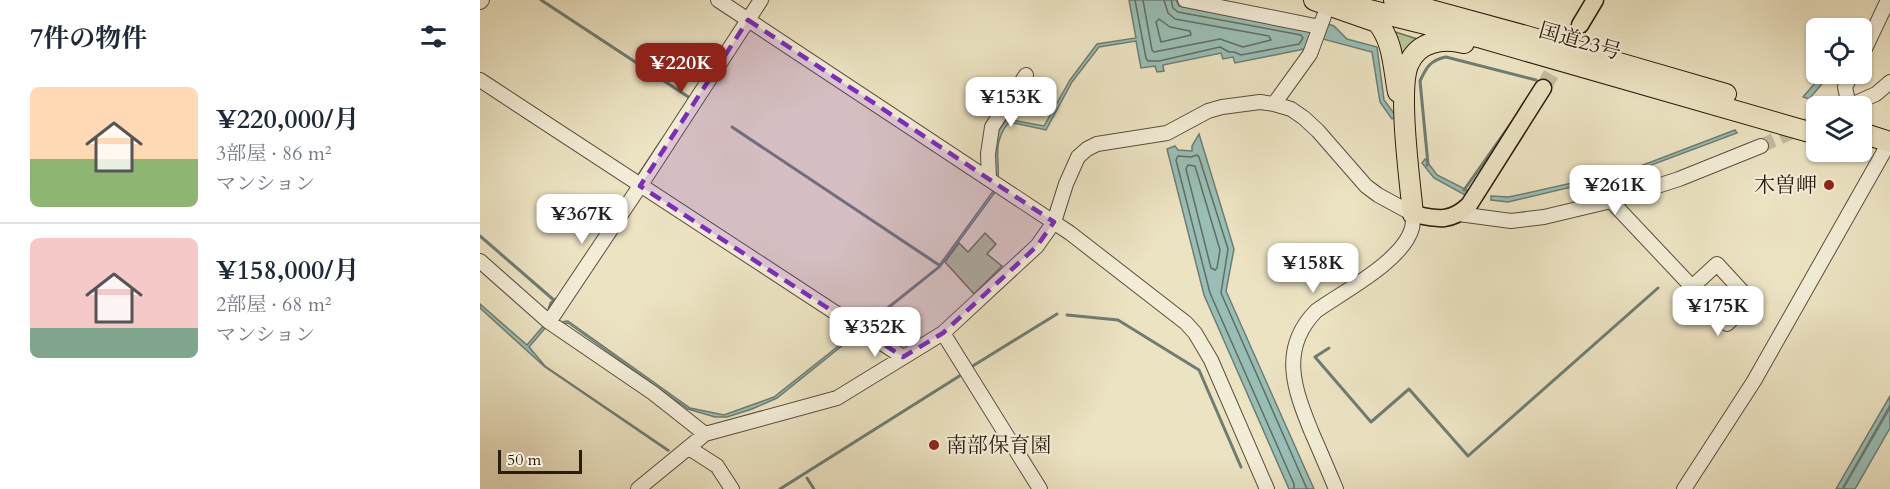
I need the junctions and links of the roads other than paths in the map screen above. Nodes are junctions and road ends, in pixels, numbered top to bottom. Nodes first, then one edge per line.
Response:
1 (718, 0) edge
2 (761, 0) edge
3 (1185, 0) edge
4 (1394, 0) edge
5 (1436, 0) edge
6 (1595, 0) edge
7 (1888, 0) edge
8 (1320, 19) edge
9 (748, 20) junction
10 (1580, 25) tunnel mouth
11 (1872, 34) edge
12 (1526, 36) junction
13 (1547, 57) junction
14 (1026, 75) dead end
15 (480, 80) edge
16 (1890, 82) edge
17 (1543, 88) tunnel mouth
18 (1872, 96) edge
19 (1274, 104) junction
20 (1806, 117) edge
21 (1405, 121) junction
22 (1806, 131) edge
23 (1872, 138) edge
24 (1761, 146) tunnel mouth
25 (1889, 146) edge
26 (1872, 147) edge
27 (994, 182) junction
28 (640, 186) junction
29 (1611, 201) junction
30 (1413, 214) junction
31 (1459, 214) junction
32 (1054, 222) junction
33 (480, 261) edge
34 (1692, 287) junction
35 (552, 324) junction
36 (943, 333) junction
37 (903, 357) junction
38 (705, 434) junction
39 (689, 448) junction
40 (638, 489) edge
41 (732, 489) edge
42 (1040, 489) edge
43 (1267, 489) edge
44 (1336, 489) edge
45 (1684, 489) edge

1 - 9 street
2 - 9 street
3 - 8 street
4 - 12 highway, 国道23号
5 - 12 highway
6 - 10 main road
7 - 11 street
8 - 13 highway, 国道23号
8 - 19 street
8 - 21 highway
9 - 27 street
9 - 28 street
12 - 20 highway, 国道23号
13 - 21 highway
13 - 22 highway, 国道23号
14 - 27 street
15 - 28 street
16 - 18 street
17 - 31 main road
19 - 30 street
19 - 32 street
21 - 30 highway
23 - 25 highway
24 - 29 street
25 - 26 highway
25 - 45 street
27 - 32 street
28 - 35 street
28 - 37 street
29 - 31 street
29 - 34 street
30 - 31 main road
30 - 44 street
32 - 36 street
32 - 43 street
33 - 35 street
34 - 34 street
35 - 38 street
36 - 37 street
36 - 42 street
37 - 38 street
38 - 39 street
39 - 40 street
39 - 41 street

